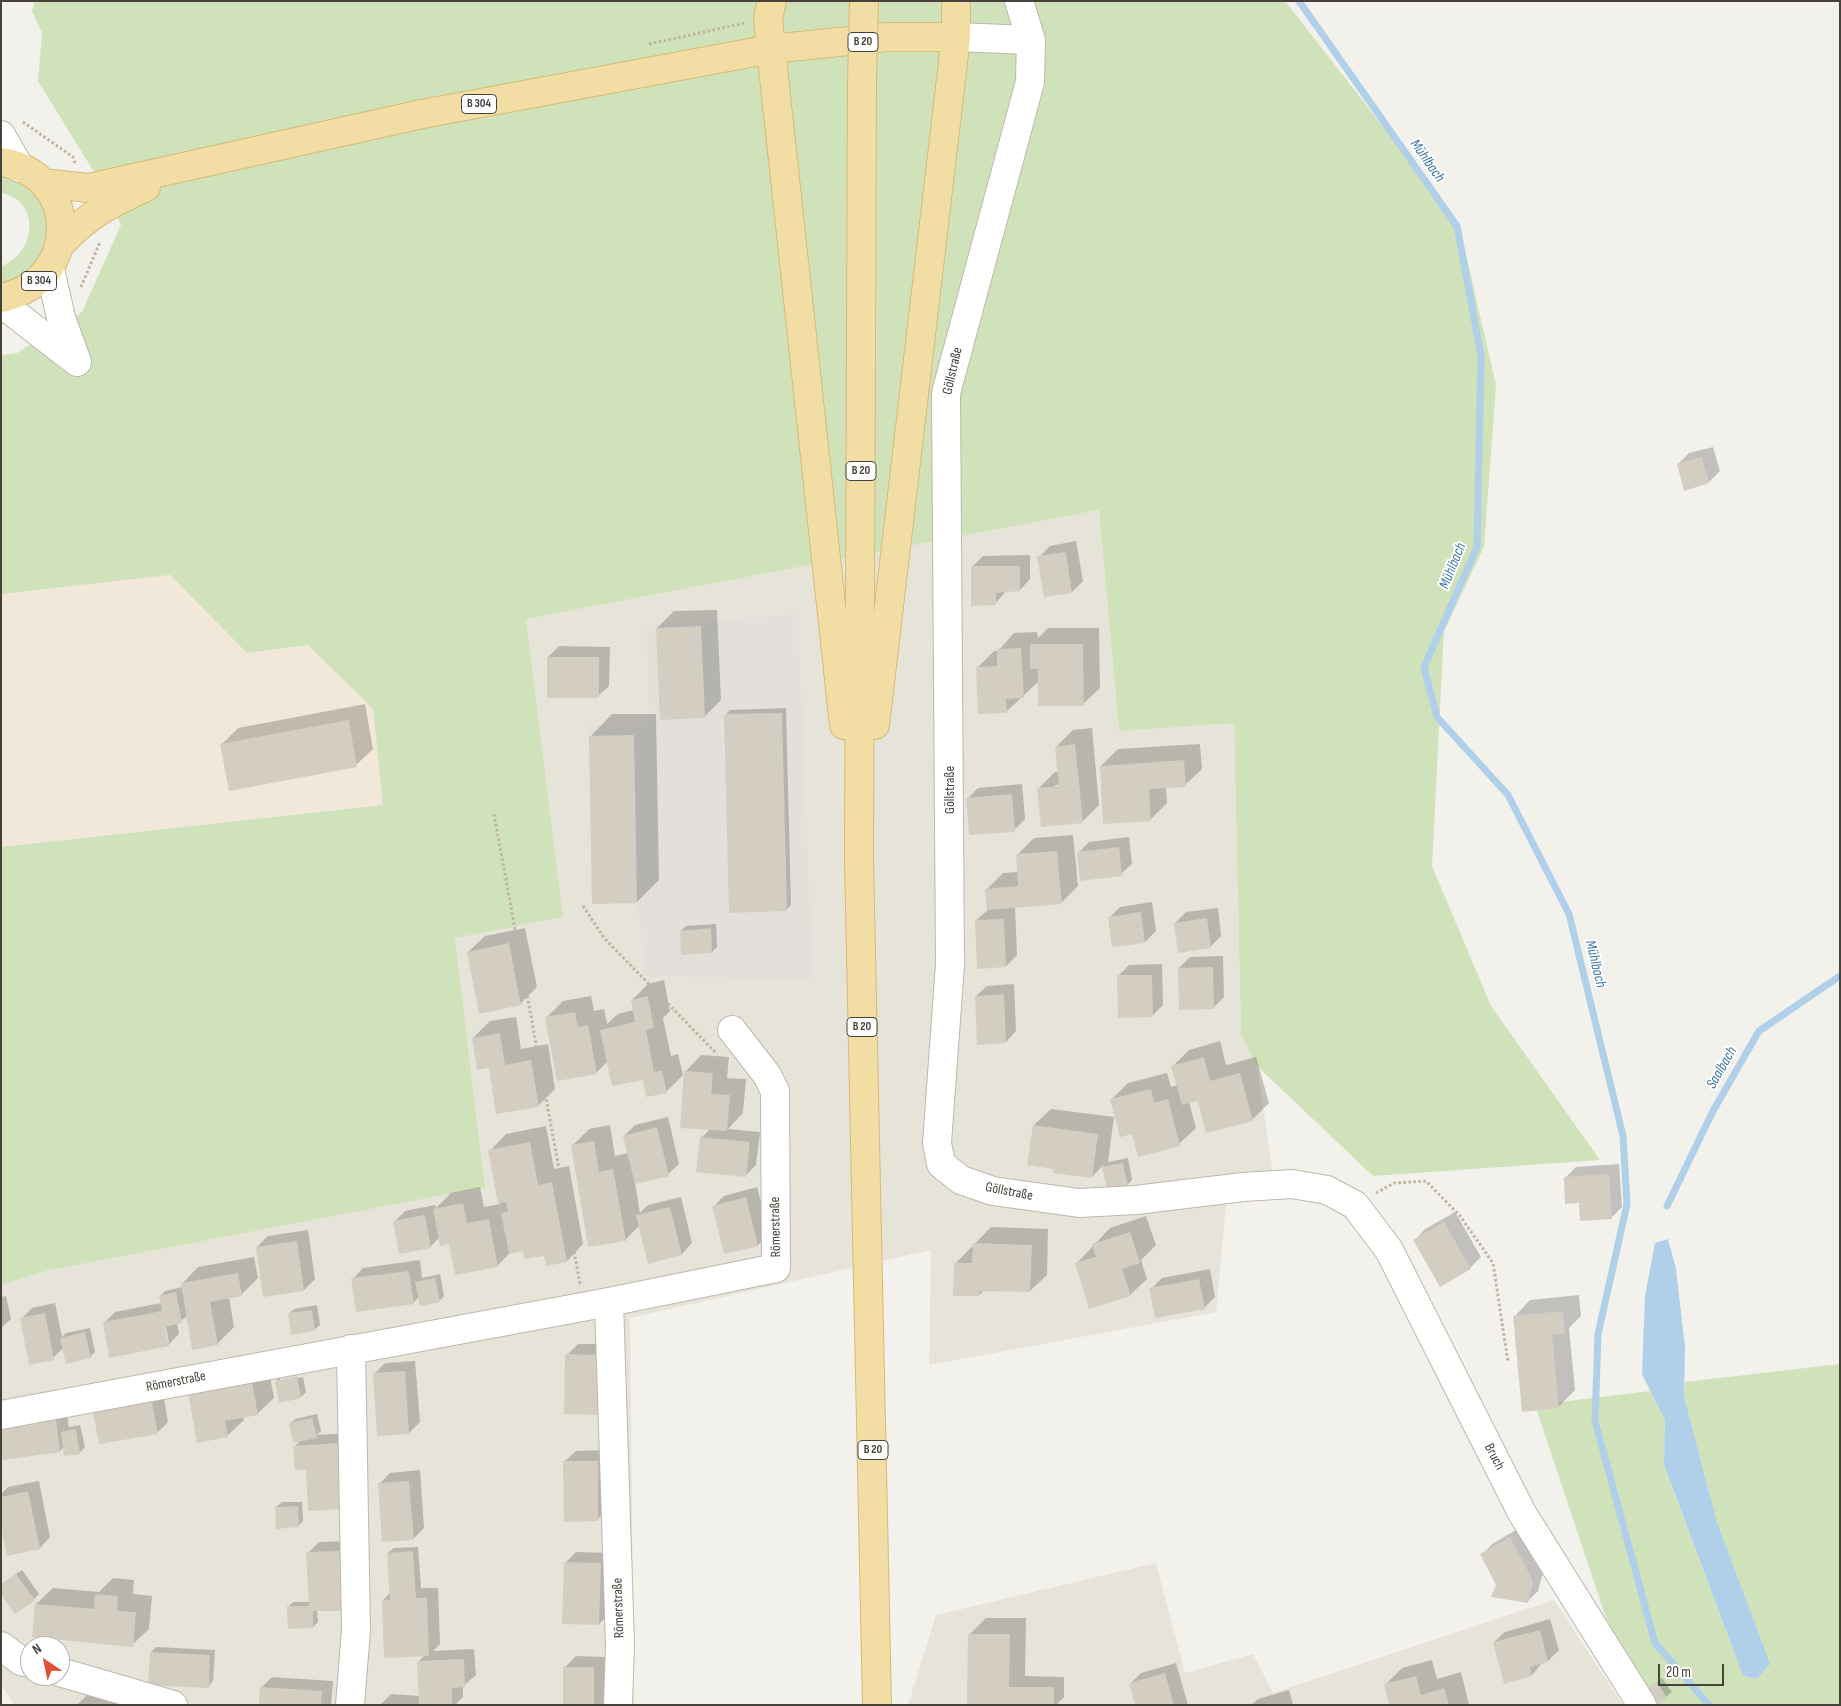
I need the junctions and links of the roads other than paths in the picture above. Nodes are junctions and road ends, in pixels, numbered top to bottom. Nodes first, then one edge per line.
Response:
1 (772, 1) edge
2 (864, 1) edge
3 (956, 1) edge
4 (1019, 1) edge
5 (956, 37) junction
6 (1031, 40) junction
7 (770, 49) junction
8 (1, 135) edge
9 (11, 165) edge
10 (188, 166) junction
11 (43, 183) junction
12 (55, 257) junction
13 (1, 298) edge
14 (1, 303) edge
15 (859, 859) junction
16 (732, 1030) dead end
17 (1355, 1205) joint
18 (597, 1304) junction
19 (351, 1349) junction
20 (1, 1414) edge
21 (1, 1646) edge
22 (20, 1660) edge
23 (70, 1675) edge
24 (173, 1705) edge
25 (350, 1705) edge
26 (618, 1705) edge
27 (877, 1705) edge
28 (1642, 1705) edge

1 - 7 main road
2 - 15 main road, B 20, bridge
3 - 5 main road
4 - 6 street, Göllstraße
5 - 6 street
5 - 7 main road, B 304
5 - 15 main road
6 - 17 street, Göllstraße
7 - 10 main road, B 304
7 - 15 main road
8 - 9 street
9 - 11 main road, B 304
10 - 11 main road, B 304
10 - 12 main road, B 304
11 - 12 main road, B 304
12 - 13 main road, B 304
12 - 14 street
15 - 27 main road, B 20
16 - 18 street, Römerstraße
17 - 28 street, Bruch
18 - 19 street, Römerstraße
18 - 26 street, Römerstraße
19 - 20 street, Römerstraße
19 - 25 street
21 - 22 street
23 - 24 street

